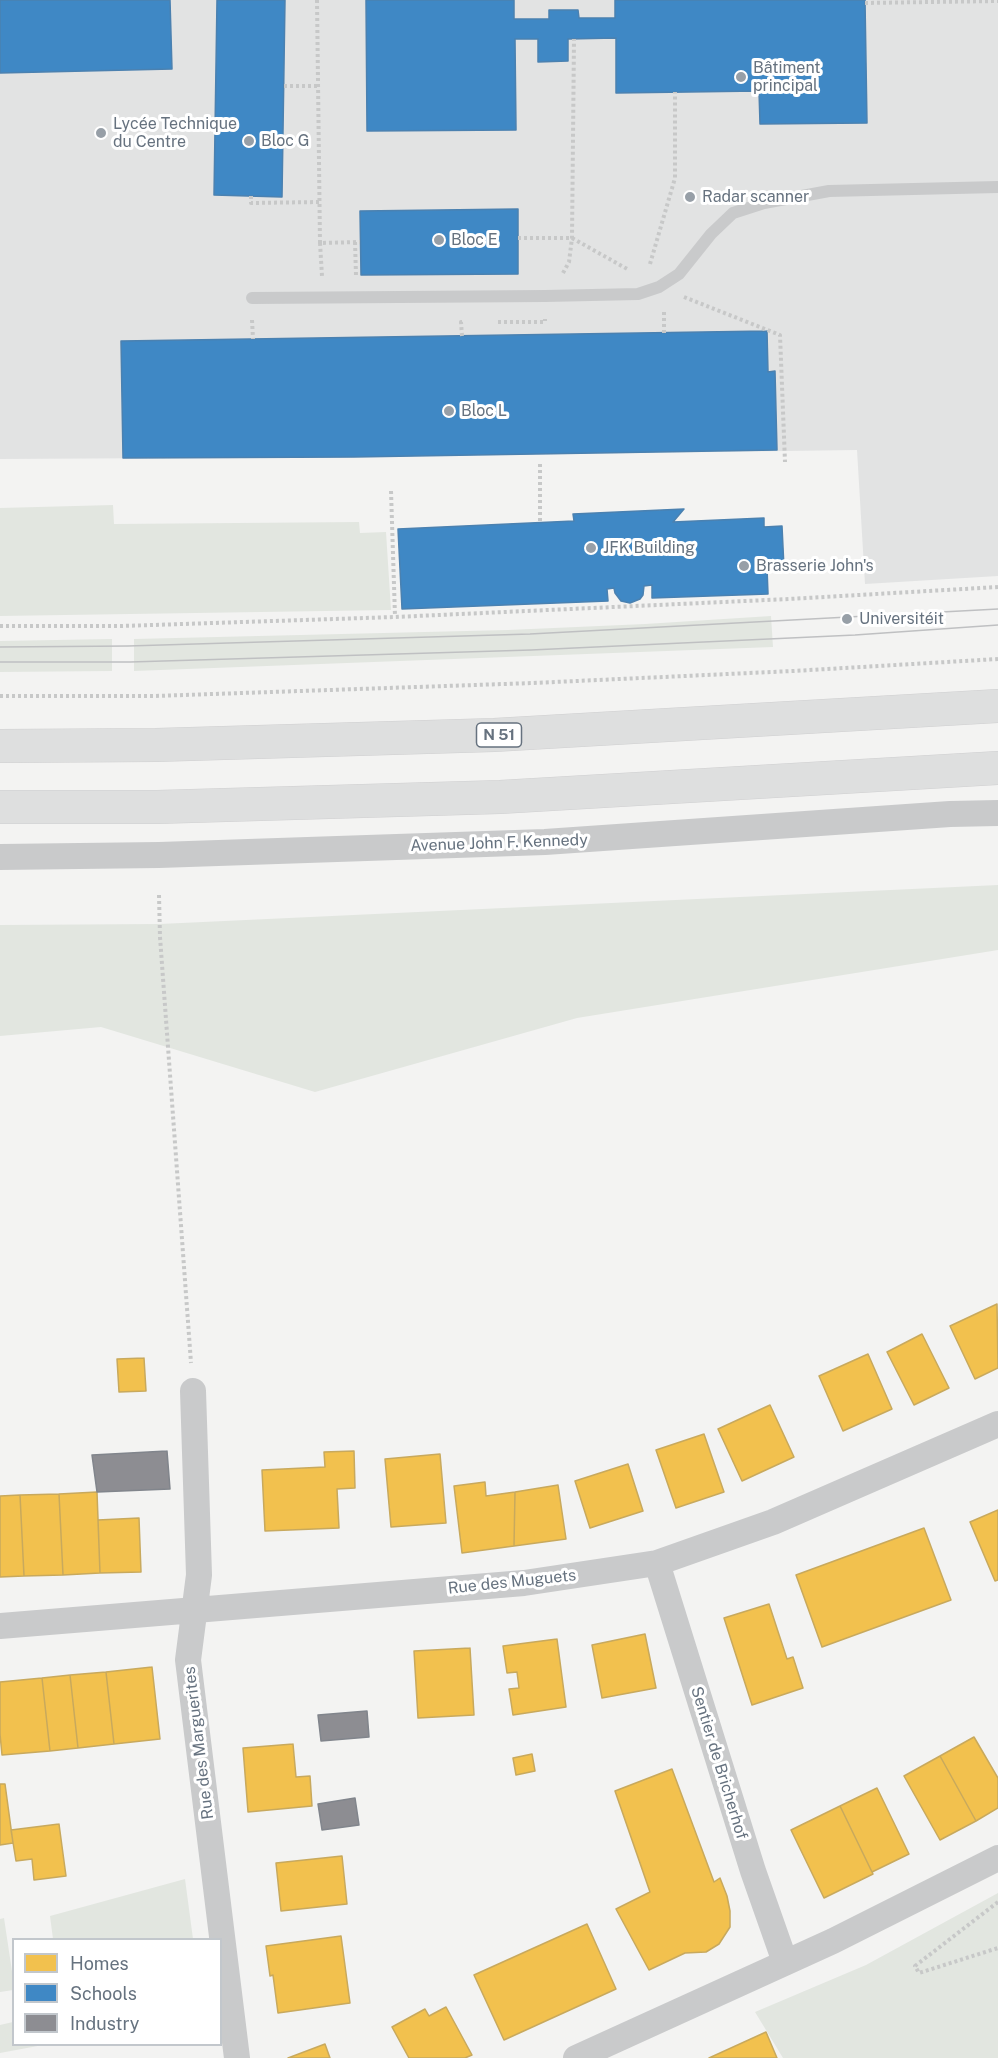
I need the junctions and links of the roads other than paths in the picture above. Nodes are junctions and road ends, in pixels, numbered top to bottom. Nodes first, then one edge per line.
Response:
1 (998, 187) edge
2 (252, 298) dead end
3 (998, 706) edge
4 (0, 746) edge
5 (998, 768) edge
6 (0, 807) edge
7 (998, 813) edge
8 (0, 857) edge
9 (193, 1391) road end
10 (998, 1424) edge
11 (657, 1563) junction
12 (196, 1610) junction
13 (0, 1626) edge
14 (998, 1858) edge
15 (785, 1962) junction
16 (237, 2058) edge
17 (576, 2058) edge

1 - 2 lane
3 - 4 main road, N 51
5 - 6 main road
7 - 8 street, Avenue John F. Kennedy
9 - 12 street, Rue des Marguerites
10 - 11 street, Rue des Muguets
11 - 12 street, Rue des Muguets
11 - 15 street, Sentier de Bricherhof
12 - 13 street, Rue des Muguets
12 - 16 street, Rue des Marguerites
14 - 15 street
15 - 17 street

